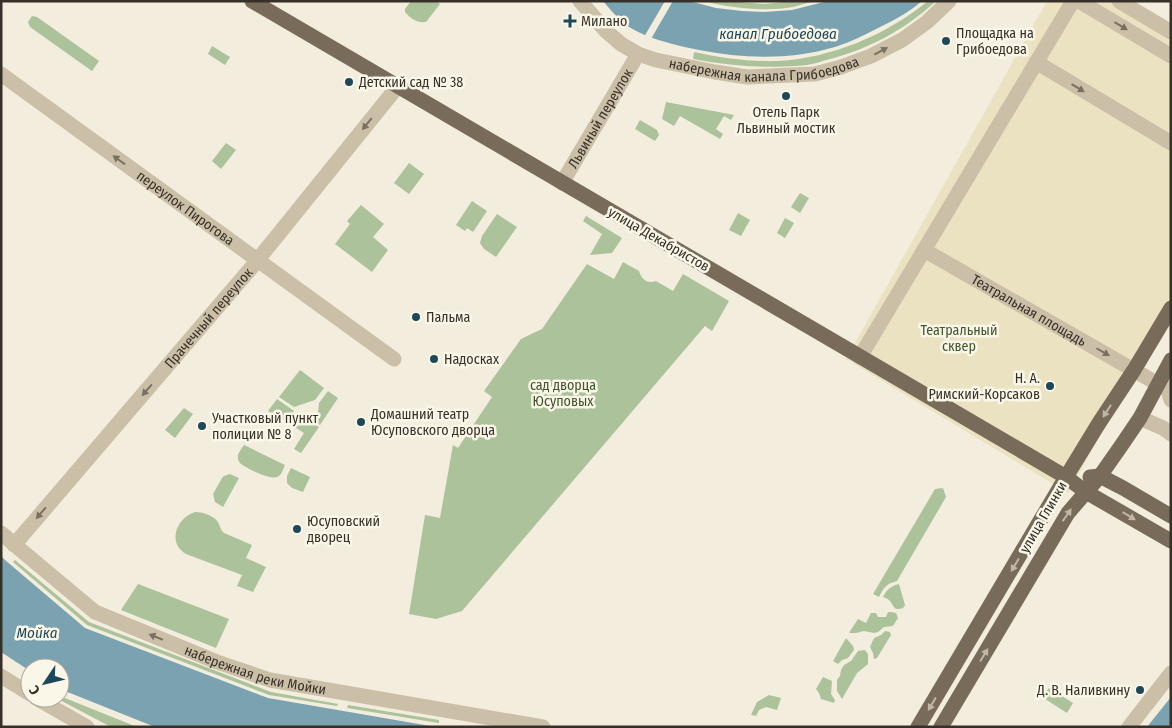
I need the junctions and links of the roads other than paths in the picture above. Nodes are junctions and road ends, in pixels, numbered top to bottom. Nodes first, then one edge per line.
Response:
1 (252, 1) edge
2 (580, 1) edge
3 (949, 1) edge
4 (1073, 1) edge
5 (1079, 1) edge
6 (1119, 1) edge
7 (1171, 32) edge
8 (638, 54) junction
9 (1171, 56) edge
10 (1036, 62) junction
11 (1, 74) edge
12 (398, 86) junction
13 (1171, 143) edge
14 (562, 183) junction
15 (924, 250) junction
16 (258, 260) junction
17 (1171, 308) edge
18 (860, 356) junction
19 (394, 359) dead end
20 (1171, 360) edge
21 (1134, 370) junction
22 (1160, 379) junction
23 (1171, 400) edge
24 (1140, 418) junction
25 (1171, 434) edge
26 (1100, 476) junction
27 (1066, 477) junction
28 (1086, 492) junction
29 (1171, 516) edge
30 (1, 533) edge
31 (1171, 541) edge
32 (14, 545) junction
33 (1171, 673) edge
34 (1, 676) edge
35 (20, 688) edge
36 (54, 708) edge
37 (87, 727) edge
38 (543, 727) edge
39 (918, 727) edge
40 (941, 727) edge
41 (1129, 727) edge

1 - 12 main road, улица Декабристов
2 - 8 street, набережная канала Грибоедова
8 -> 3 street, набережная канала Грибоедова
4 - 10 street
5 -> 9 street
6 - 7 street
8 - 14 street, Львиный переулок
10 -> 13 street
10 - 15 street
16 -> 11 street, переулок Пирогова
12 - 14 main road, улица Декабристов
12 -> 16 street, Прачечный переулок
14 - 18 main road, улица Декабристов
15 - 18 street
15 -> 21 street, Театральная площадь
16 - 19 street, переулок Пирогова
16 -> 32 street, Прачечный переулок
17 - 21 main road, улица Глинки
18 - 27 main road, улица Декабристов
20 - 22 main road, улица Глинки
21 - 22 street, Театральная площадь
21 -> 27 main road, улица Глинки
22 - 23 street
22 - 24 main road, улица Глинки
24 - 25 street
24 - 26 main road, улица Глинки
26 - 27 main road
26 - 28 main road, улица Глинки
26 - 29 main road
27 - 28 main road, улица Декабристов
27 -> 39 main road, улица Глинки
28 -> 31 main road, улица Декабристов
40 -> 28 main road, улица Глинки
30 - 32 street, набережная реки Мойки
38 -> 32 street, набережная реки Мойки
33 - 41 street
34 - 35 street
36 - 37 street

